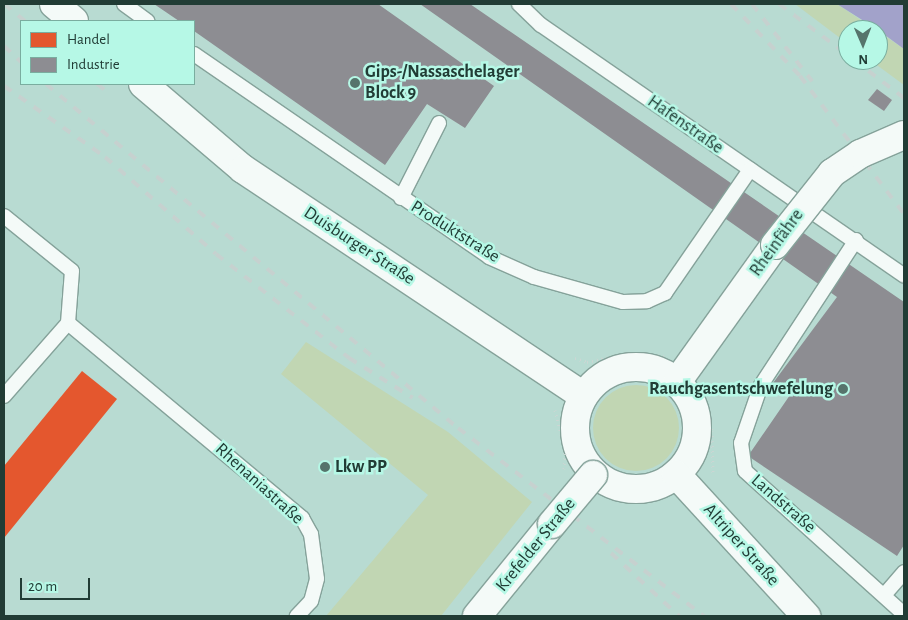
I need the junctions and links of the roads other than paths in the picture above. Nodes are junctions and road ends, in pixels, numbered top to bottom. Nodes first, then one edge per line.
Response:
1 (54, 4) edge
2 (124, 4) edge
3 (510, 4) edge
4 (519, 4) edge
5 (528, 15) junction
6 (73, 20) edge
7 (146, 20) edge
8 (195, 55) edge
9 (144, 85) edge
10 (439, 122) dead end
11 (904, 135) edge
12 (750, 170) junction
13 (401, 198) junction
14 (4, 216) edge
15 (856, 240) junction
16 (904, 275) edge
17 (68, 323) junction
18 (677, 382) junction
19 (4, 396) edge
20 (583, 396) junction
21 (594, 474) junction
22 (676, 474) junction
23 (904, 572) edge
24 (886, 593) junction
25 (904, 614) edge
26 (298, 616) edge
27 (477, 616) edge
28 (806, 616) edge

1 - 6 street
2 - 7 lane
3 - 5 lane
4 - 5 lane, Hafenstraße
5 - 12 lane, Hafenstraße
8 - 13 lane, Produktstraße
9 - 20 street, Duisburger Straße
10 - 13 lane
11 - 18 street, Rheinfähre, bridge
12 - 13 lane, Produktstraße
12 - 15 lane, Hafenstraße
14 - 17 lane
15 - 16 lane, Hafenstraße
15 - 24 lane, Landstraße
17 - 19 lane
17 - 26 lane, Rhenaniastraße
18 - 20 street
18 - 22 street
20 - 21 street
21 - 22 street
21 - 27 street, Krefelder Straße, bridge
22 - 28 street, Altriper Straße
23 - 24 lane
24 - 25 lane, Landstraße

